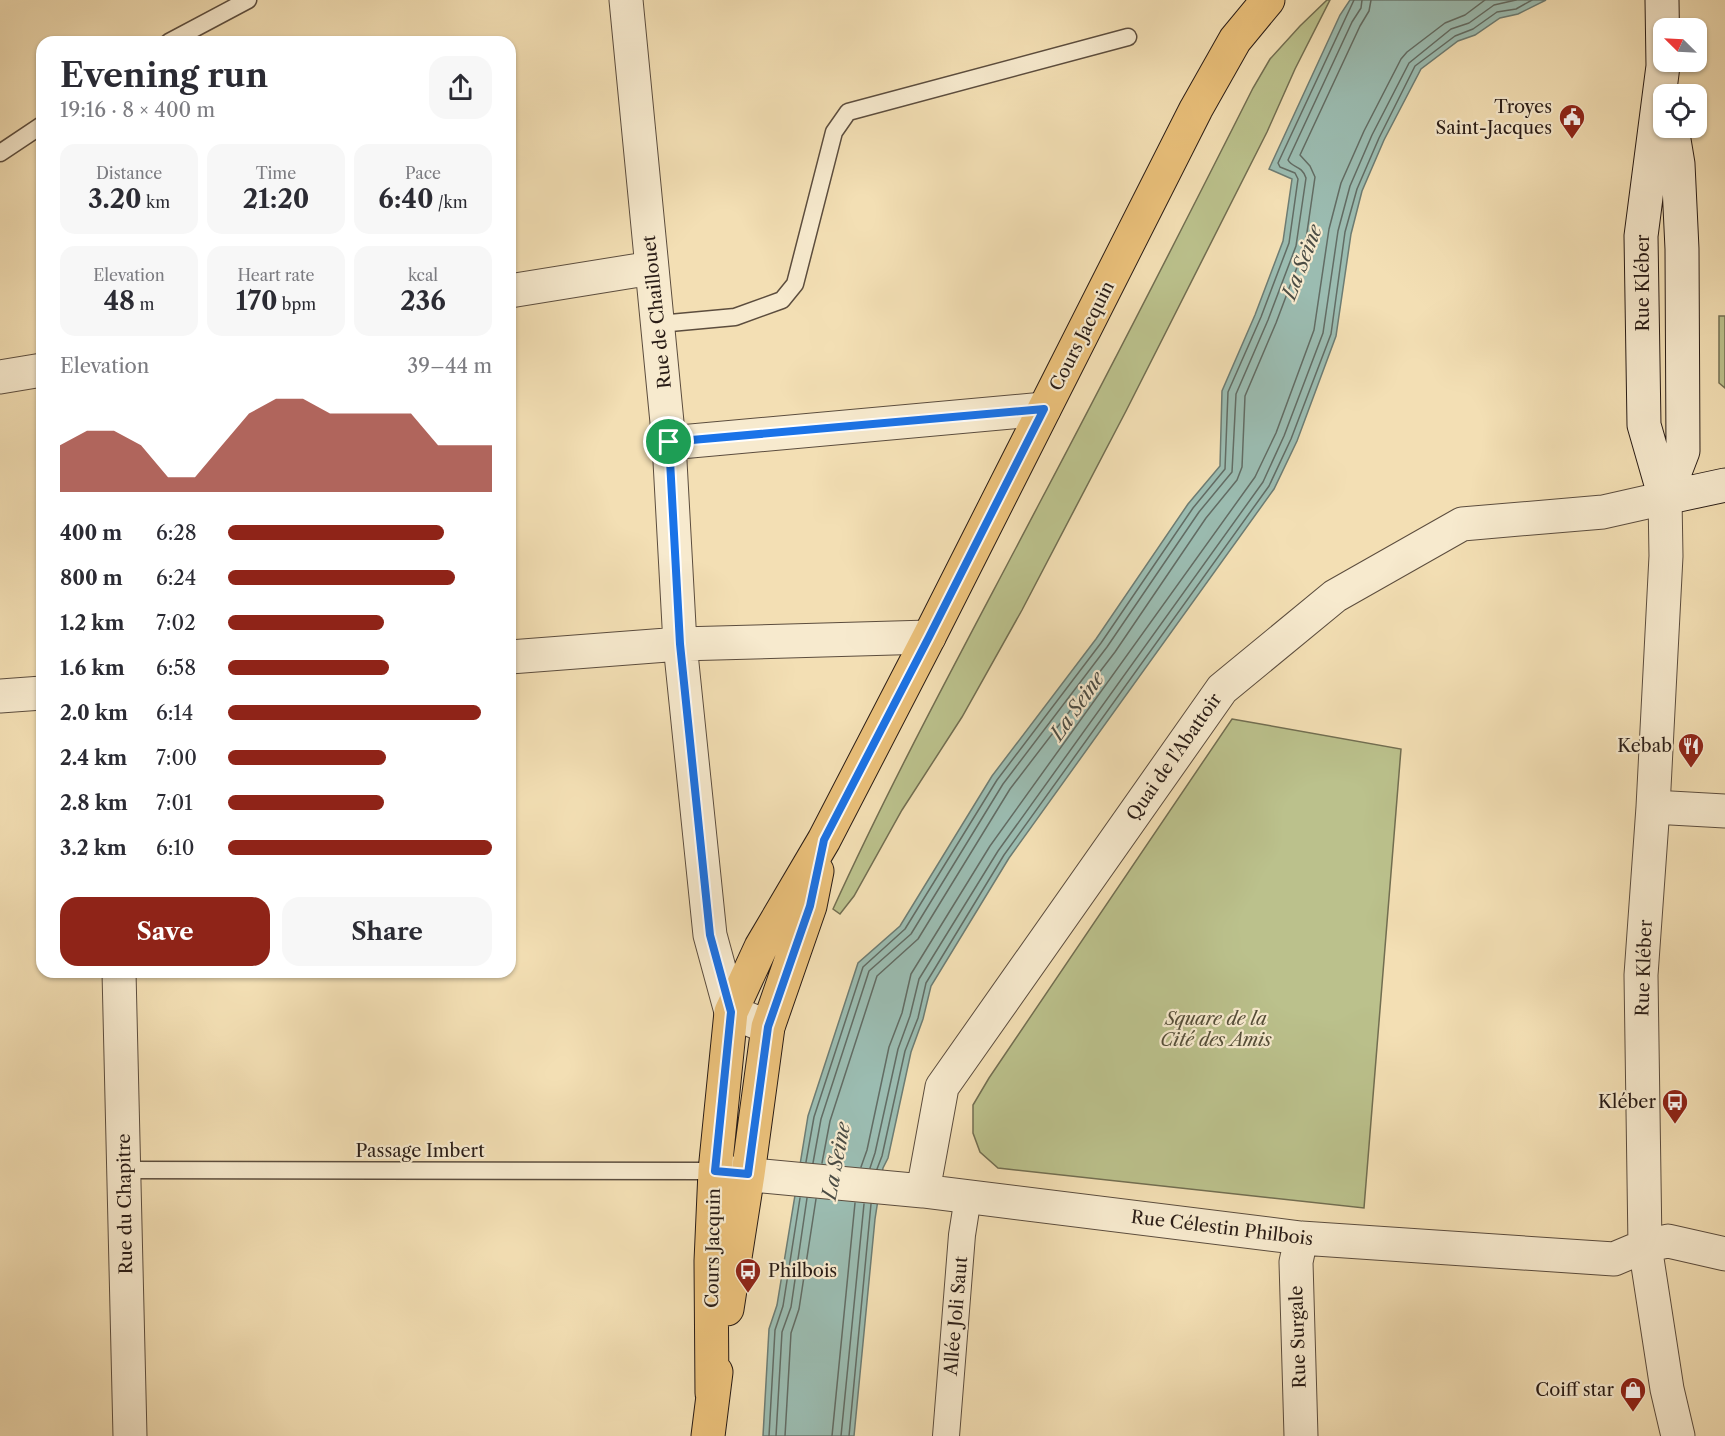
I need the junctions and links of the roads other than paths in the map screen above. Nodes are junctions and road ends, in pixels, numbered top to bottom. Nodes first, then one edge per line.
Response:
1 (248, 0) edge
2 (626, 0) edge
3 (1268, 0) edge
4 (1662, 0) edge
5 (180, 36) edge
6 (1128, 37) dead end
7 (1665, 80) edge
8 (36, 129) edge
9 (1674, 138) edge
10 (0, 153) edge
11 (652, 268) junction
12 (516, 290) edge
13 (659, 324) junction
14 (36, 371) edge
15 (0, 377) edge
16 (1044, 409) junction
17 (669, 442) junction
18 (1725, 485) edge
19 (1665, 498) junction
20 (929, 637) junction
21 (680, 644) junction
22 (516, 657) edge
23 (36, 693) edge
24 (0, 696) edge
25 (1653, 807) junction
26 (1725, 811) edge
27 (824, 840) junction
28 (120, 978) edge
29 (731, 1012) junction
30 (768, 1027) junction
31 (124, 1170) junction
32 (715, 1171) junction
33 (759, 1175) junction
34 (913, 1190) junction
35 (968, 1197) junction
36 (1301, 1238) junction
37 (1645, 1246) junction
38 (1725, 1254) edge
39 (712, 1394) junction
40 (130, 1436) edge
41 (708, 1436) edge
42 (946, 1436) edge
43 (1301, 1436) edge
44 (1678, 1436) edge

1 - 5 lane
2 - 11 street, Rue de Chaillouet
3 - 16 main road, Cours Jacquin
4 - 7 street, Rue Kléber
6 - 13 lane
7 - 19 street, Rue Kléber
8 - 10 lane
9 - 19 street, Rue Kléber
11 - 12 street
11 - 13 street, Rue de Chaillouet
13 - 17 street, Rue de Chaillouet
14 - 15 street
16 - 17 street
16 - 20 main road, Cours Jacquin
17 - 21 street, Rue de Chaillouet
18 - 19 street, Quai de l'Abattoir
19 - 25 street, Rue Kléber
19 - 34 street, Quai de l'Abattoir
20 - 21 street
20 - 27 main road, Cours Jacquin
21 - 22 street
21 - 29 street, Rue de Chaillouet
23 - 24 street
25 - 26 street
25 - 37 street, Rue Kléber
27 - 29 main road, Cours Jacquin
27 - 30 main road, Cours Jacquin
28 - 31 street, Rue du Chapitre
29 - 30 street
29 - 32 main road, Cours Jacquin
30 - 33 main road, Cours Jacquin
31 - 32 lane, Passage Imbert
31 - 40 street, Rue du Chapitre
32 - 33 street, Rue Célestin Philbois
32 - 39 main road, Cours Jacquin
33 - 34 street, Rue Célestin Philbois
33 - 39 main road, Cours Jacquin
34 - 35 street, Rue Célestin Philbois
35 - 36 street, Rue Célestin Philbois
35 - 42 street, Allée Joli Saut
36 - 37 street, Rue Célestin Philbois
36 - 43 street, Rue Surgale
37 - 38 street, Rue Célestin Philbois
37 - 44 street, Rue Kléber
39 - 41 main road, Cours Jacquin

